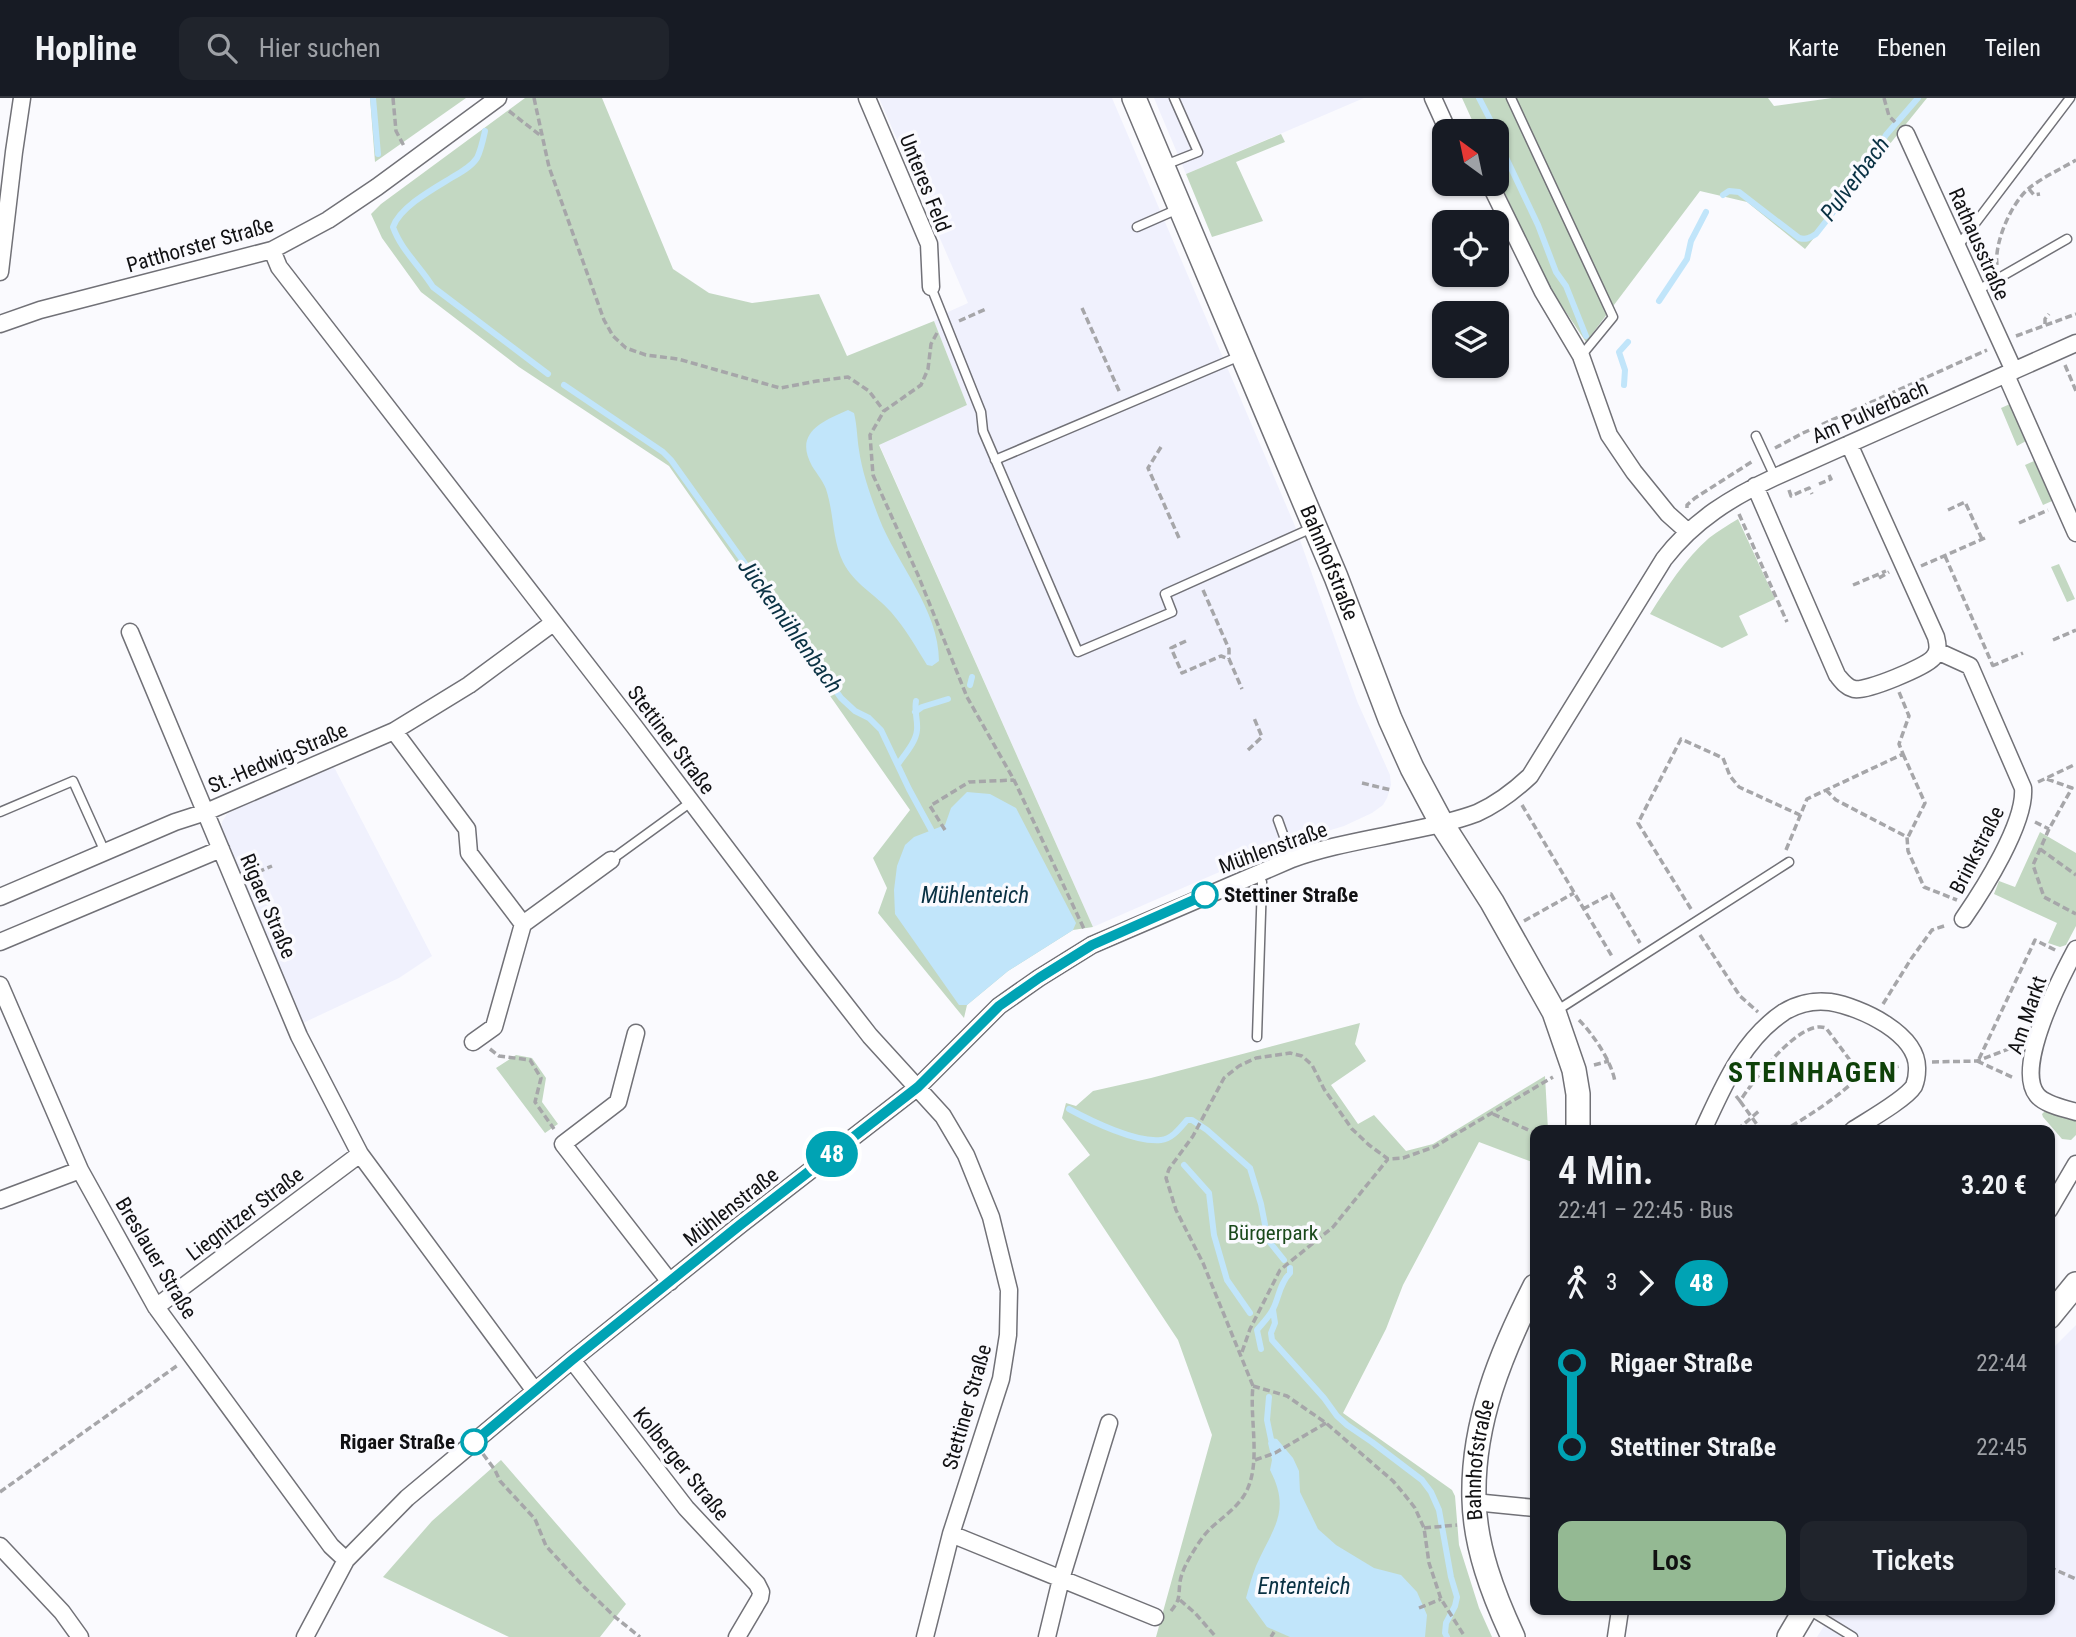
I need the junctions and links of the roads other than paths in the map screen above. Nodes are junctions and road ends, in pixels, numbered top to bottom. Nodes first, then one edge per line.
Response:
1 (22, 98) edge
2 (867, 98) edge
3 (1134, 98) edge
4 (1174, 98) edge
5 (1433, 98) edge
6 (1511, 98) edge
7 (2070, 98) edge
8 (502, 103) edge
9 (1443, 119) edge
10 (1906, 134) dead end
11 (1163, 166) junction
12 (1496, 196) edge
13 (1180, 208) junction
14 (1137, 227) dead end
15 (2067, 239) dead end
16 (1958, 246) junction
17 (272, 250) junction
18 (0, 272) edge
19 (930, 287) joint
20 (1978, 290) junction
21 (1, 321) edge
22 (2076, 343) edge
23 (1243, 355) junction
24 (1581, 356) junction
25 (2010, 373) junction
26 (1756, 436) dead end
27 (1849, 444) junction
28 (995, 460) junction
29 (1775, 477) junction
30 (1755, 486) junction
31 (1315, 527) junction
32 (1687, 531) junction
33 (2076, 533) edge
34 (553, 622) junction
35 (130, 632) dead end
36 (1937, 651) junction
37 (394, 731) junction
38 (691, 802) junction
39 (0, 812) edge
40 (206, 812) junction
41 (1278, 820) dead end
42 (1442, 824) junction
43 (221, 849) junction
44 (106, 852) junction
45 (1292, 859) junction
46 (611, 860) joint
47 (1789, 862) road end
48 (1258, 873) junction
49 (0, 897) edge
50 (1968, 912) road end
51 (523, 924) junction
52 (0, 942) edge
53 (2074, 953) edge
54 (0, 985) edge
55 (1554, 1012) junction
56 (636, 1033) dead end
57 (1257, 1037) dead end
58 (475, 1040) road end
59 (918, 1087) junction
60 (2076, 1112) edge
61 (1578, 1125) edge
62 (1705, 1125) edge
63 (1860, 1125) edge
64 (360, 1154) junction
65 (2076, 1164) edge
66 (80, 1170) junction
67 (0, 1200) edge
68 (2055, 1200) edge
69 (670, 1282) junction
70 (2076, 1283) edge
71 (1530, 1296) edge
72 (156, 1307) junction
73 (2055, 1309) edge
74 (572, 1360) junction
75 (535, 1391) junction
76 (1109, 1423) dead end
77 (1474, 1502) junction
78 (1530, 1508) edge
79 (951, 1534) junction
80 (0, 1546) edge
81 (346, 1560) junction
82 (1061, 1579) junction
83 (1619, 1615) edge
84 (1804, 1615) edge
85 (1816, 1615) edge
86 (1155, 1617) dead end
87 (80, 1637) edge
88 (305, 1637) edge
89 (737, 1637) edge
90 (925, 1637) edge
91 (1047, 1637) edge
92 (1513, 1637) edge
93 (1616, 1637) edge
94 (1789, 1637) edge
95 (1853, 1637) edge

1 - 18 street
2 - 19 street, Unteres Feld
3 - 11 street, Bahnhofstraße
4 - 11 lane
5 - 9 street
6 - 24 lane
7 - 16 lane
8 - 17 street, Patthorster Straße
10 - 16 street, Rathausstraße
11 - 13 street, Bahnhofstraße
12 - 24 street
13 - 14 lane
13 - 23 street, Bahnhofstraße
15 - 20 lane
16 - 20 street, Rathausstraße
17 - 21 street, Patthorster Straße
17 - 34 street, Stettiner Straße
19 - 28 lane
20 - 25 street, Rathausstraße
22 - 25 street, Am Pulverbach
23 - 28 lane
23 - 31 street, Bahnhofstraße
24 - 32 street
25 - 27 street, Am Pulverbach
25 - 33 street, Rathausstraße
26 - 29 lane
27 - 29 street, Am Pulverbach
27 - 36 street
28 - 31 lane
29 - 30 street, Am Pulverbach
30 - 32 street, Am Pulverbach
30 - 36 street
31 - 42 street, Bahnhofstraße
32 - 42 street, Am Pulverbach
34 - 37 street, St.-Hedwig-Straße
34 - 38 street, Stettiner Straße
35 - 40 street, Rigaer Straße
36 - 50 street, Brinkstraße
37 - 40 street, St.-Hedwig-Straße
37 - 51 street
38 - 46 lane
38 - 59 street, Stettiner Straße
39 - 44 lane
40 - 43 street, Rigaer Straße
40 - 44 street, St.-Hedwig-Straße
41 - 45 lane
42 - 45 street, Mühlenstraße
42 - 55 street, Bahnhofstraße
43 - 52 street
43 - 64 street, Rigaer Straße
44 - 49 street, St.-Hedwig-Straße
45 - 48 street, Mühlenstraße
46 - 51 street
47 - 55 lane
48 - 57 lane
48 - 59 street, Mühlenstraße
51 - 58 street
53 - 60 street, Am Markt
54 - 66 street, Breslauer Straße
55 - 61 street, Bahnhofstraße
56 - 69 street
59 - 69 street, Mühlenstraße
59 - 79 street, Stettiner Straße
62 - 63 street
64 - 72 street, Liegnitzer Straße
64 - 75 street, Rigaer Straße
65 - 68 street
66 - 67 street
66 - 72 street, Breslauer Straße
69 - 74 street, Mühlenstraße
70 - 73 street
71 - 77 street, Bahnhofstraße
72 - 81 street, Breslauer Straße
74 - 75 street, Mühlenstraße
74 - 89 street, Kolberger Straße
75 - 81 street, Mühlenstraße
76 - 82 street
77 - 78 street
77 - 92 street, Bahnhofstraße
79 - 82 street
79 - 90 street, Stettiner Straße
80 - 87 street
81 - 88 street, Mühlenstraße
82 - 86 street
82 - 91 street
83 - 93 street
84 - 94 street
85 - 95 lane

